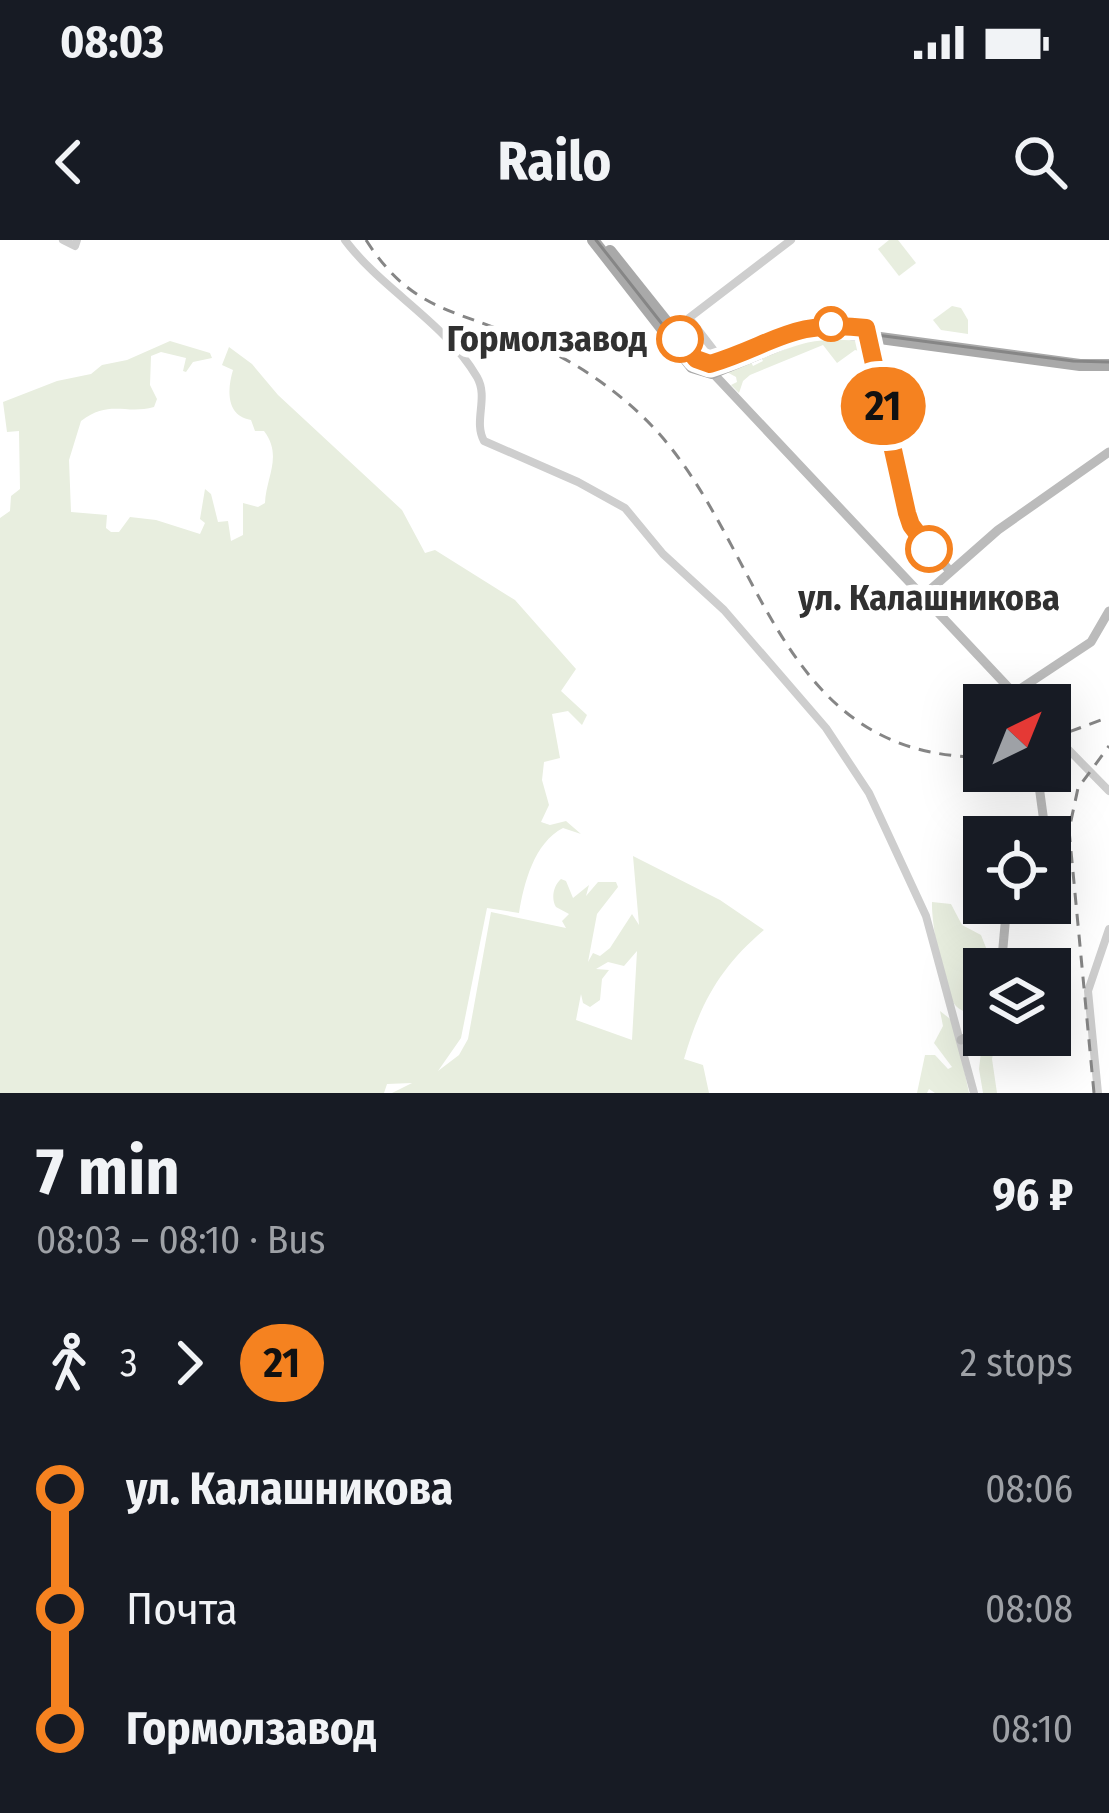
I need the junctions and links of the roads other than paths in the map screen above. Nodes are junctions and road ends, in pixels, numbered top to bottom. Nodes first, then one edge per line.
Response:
1 (63, 240) edge
2 (592, 240) edge
3 (602, 240) edge
4 (791, 240) edge
5 (76, 243) edge
6 (352, 243) edge
7 (867, 332) junction
8 (1109, 362) edge
9 (712, 368) junction
10 (1109, 452) edge
11 (950, 570) junction
12 (923, 596) junction
13 (1109, 611) edge
14 (1006, 684) edge
15 (1028, 684) edge
16 (1071, 752) edge
17 (1109, 791) edge
18 (1109, 929) edge
19 (961, 1040) joint
20 (974, 1093) edge
21 (1098, 1093) edge

1 - 5 street
2 - 9 main road
3 - 9 main road
4 - 9 street
6 - 19 street
7 - 8 main road
7 - 9 main road
7 - 11 main road
9 - 12 main road
10 - 11 main road
11 - 12 main road
12 - 14 main road
13 - 15 main road
16 - 17 street
18 - 21 street
19 - 20 street

